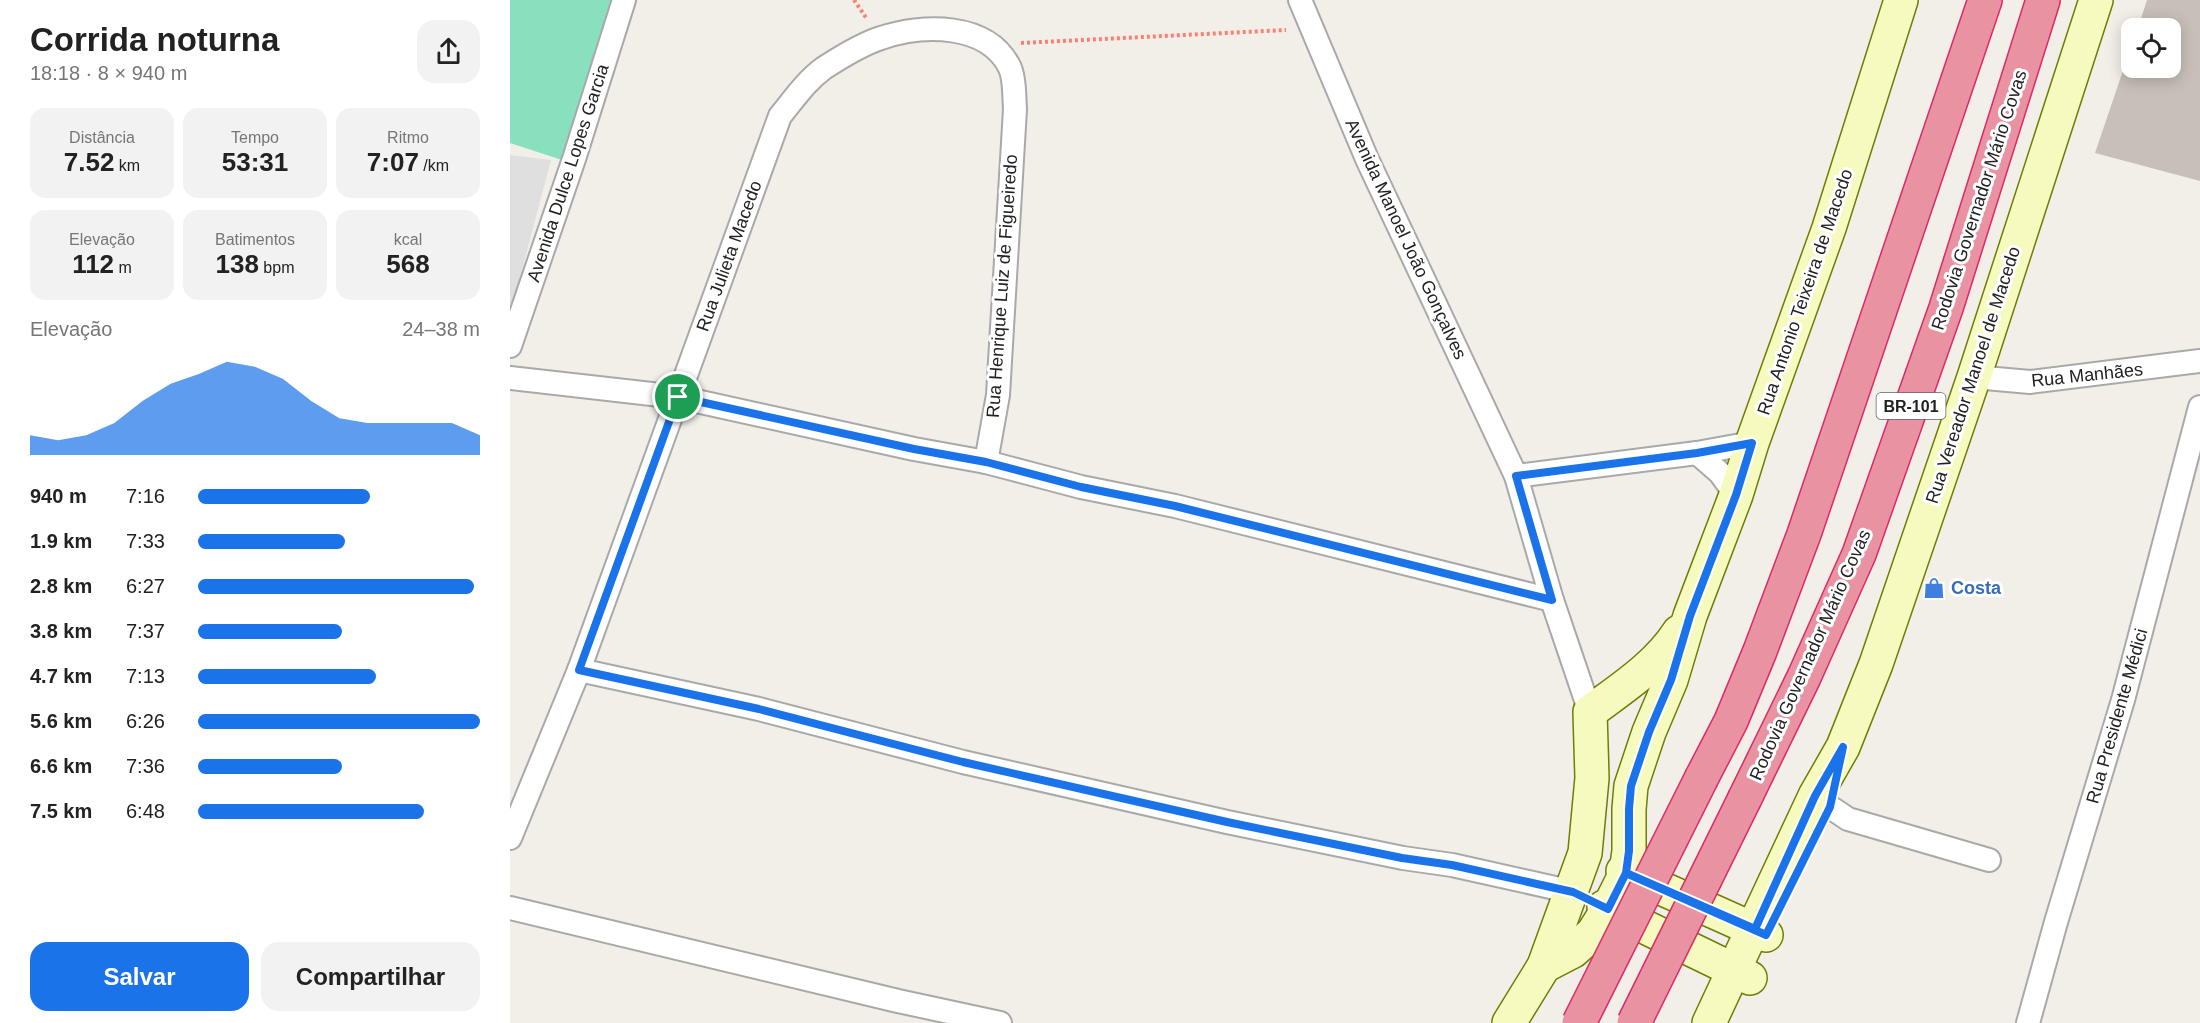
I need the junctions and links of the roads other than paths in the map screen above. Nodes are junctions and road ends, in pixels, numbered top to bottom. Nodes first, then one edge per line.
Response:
1 (624, 0) edge
2 (1300, 0) edge
3 (1901, 0) edge
4 (1985, 0) edge
5 (2043, 0) edge
6 (2096, 0) edge
7 (991, 45) joint
8 (510, 346) edge
9 (2200, 361) edge
10 (1974, 376) junction
11 (510, 378) edge
12 (678, 397) junction
13 (2200, 406) edge
14 (1752, 443) junction
15 (1697, 453) junction
16 (986, 462) junction
17 (1516, 476) junction
18 (1736, 495) junction
19 (1552, 600) junction
20 (1690, 616) junction
21 (579, 670) junction
22 (1590, 712) junction
23 (1843, 747) junction
24 (1830, 807) junction
25 (510, 838) edge
26 (1586, 853) junction
27 (1989, 860) dead end
28 (1626, 873) junction
29 (1573, 892) junction
30 (510, 908) edge
31 (1608, 909) junction
32 (1761, 932) junction
33 (1544, 966) junction
34 (1742, 974) junction
35 (1000, 1023) edge
36 (1509, 1023) edge
37 (1579, 1023) edge
38 (1634, 1023) edge
39 (1709, 1023) edge
40 (1728, 1023) edge
41 (2028, 1023) edge

1 - 8 street, Avenida Dulce Lopes Garcia
2 - 17 street, Avenida Manoel João Gonçalves
3 - 14 street, Rua Antonio Teixeira de Macedo
4 - 37 highway, BR-101, bridge
5 - 38 highway, Rodovia Governador Mário Covas / BR-101, bridge
6 - 10 street, Rua Vereador Manoel de Macedo
7 - 12 street, Rua Julieta Macedo
7 - 16 street, Rua Henrique Luiz de Figueiredo
9 - 10 street, Rua Manhães
10 - 23 street, Rua Vereador Manoel de Macedo
11 - 12 street
12 - 16 street
12 - 21 street, Rua Julieta Macedo
13 - 41 street, Rua Presidente Médici
14 - 15 street
14 - 18 street, Rua Antonio Teixeira de Macedo
15 - 17 street
15 - 18 street
16 - 19 street
17 - 19 street, Avenida Manoel João Gonçalves
18 - 20 street, Rua Antonio Teixeira de Macedo
19 - 22 street, Avenida Manoel João Gonçalves
20 - 22 street
20 - 28 street
21 - 25 street, Rua Julieta Macedo
21 - 29 street
22 - 26 street
23 - 24 street, Rua Vereador Manoel de Macedo
23 - 32 street, Rua Vereador Manoel de Macedo
24 - 27 street
24 - 32 street, Rua Vereador Manoel de Macedo
26 - 28 street
26 - 29 street
28 - 31 street
28 - 32 street
29 - 31 street
29 - 33 street
30 - 35 street
31 - 33 street
31 - 34 street
32 - 34 street, Rua Vereador Manoel de Macedo
33 - 36 street
34 - 39 street, Rua Vereador Manoel de Macedo
34 - 40 street, Rua Vereador Manoel de Macedo

